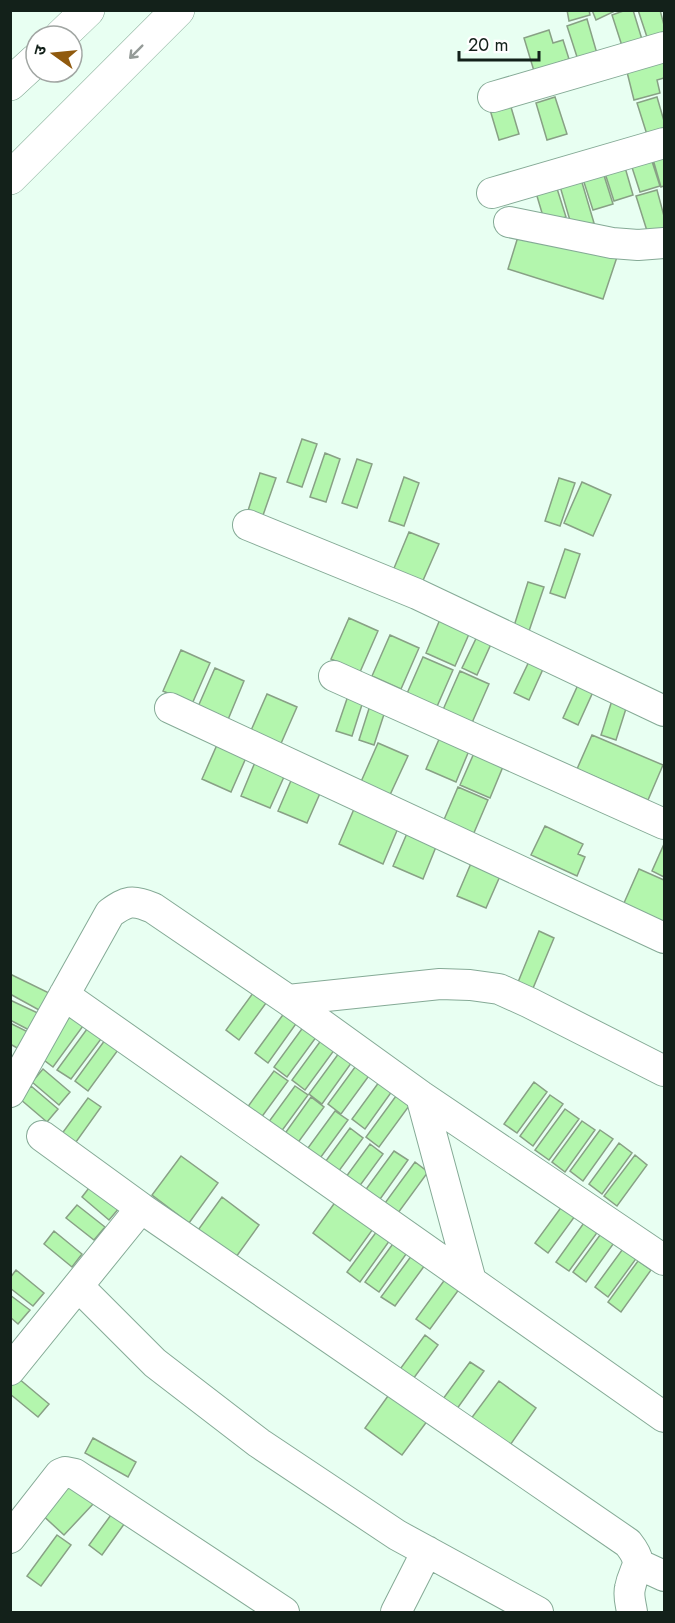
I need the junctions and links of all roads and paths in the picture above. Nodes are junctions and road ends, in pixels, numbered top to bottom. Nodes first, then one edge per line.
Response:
1 (88, 10) edge
2 (178, 10) edge
3 (73, 24) edge
4 (664, 48) edge
5 (24, 71) edge
6 (10, 84) edge
7 (493, 96) dead end
8 (664, 143) edge
9 (10, 178) edge
10 (492, 193) dead end
11 (509, 222) dead end
12 (664, 243) edge
13 (248, 525) dead end
14 (334, 676) dead end
15 (170, 708) dead end
16 (664, 711) edge
17 (664, 825) edge
18 (664, 938) edge
19 (64, 995) junction
20 (288, 1000) junction
21 (664, 1071) edge
22 (10, 1092) edge
23 (421, 1096) junction
24 (42, 1136) dead end
25 (141, 1208) junction
26 (664, 1260) edge
27 (471, 1281) junction
28 (78, 1286) junction
29 (10, 1370) edge
30 (664, 1417) edge
31 (10, 1538) edge
32 (427, 1551) junction
33 (652, 1570) edge
34 (273, 1610) edge
35 (396, 1612) edge
36 (538, 1612) edge
37 (632, 1612) edge

1 - 3 highway
2 -> 9 highway
4 - 7 street
5 - 6 highway
8 - 10 street
11 - 12 street
13 - 16 street
14 - 17 street
15 - 18 street
19 - 20 street
19 - 22 street
19 - 27 street
20 - 21 street
20 - 23 street
23 - 26 street
23 - 27 street
24 - 25 street
25 - 28 street
25 - 33 street
27 - 30 street
28 - 29 street
28 - 32 street
31 - 34 street
32 - 35 street
32 - 36 street
33 - 37 street

